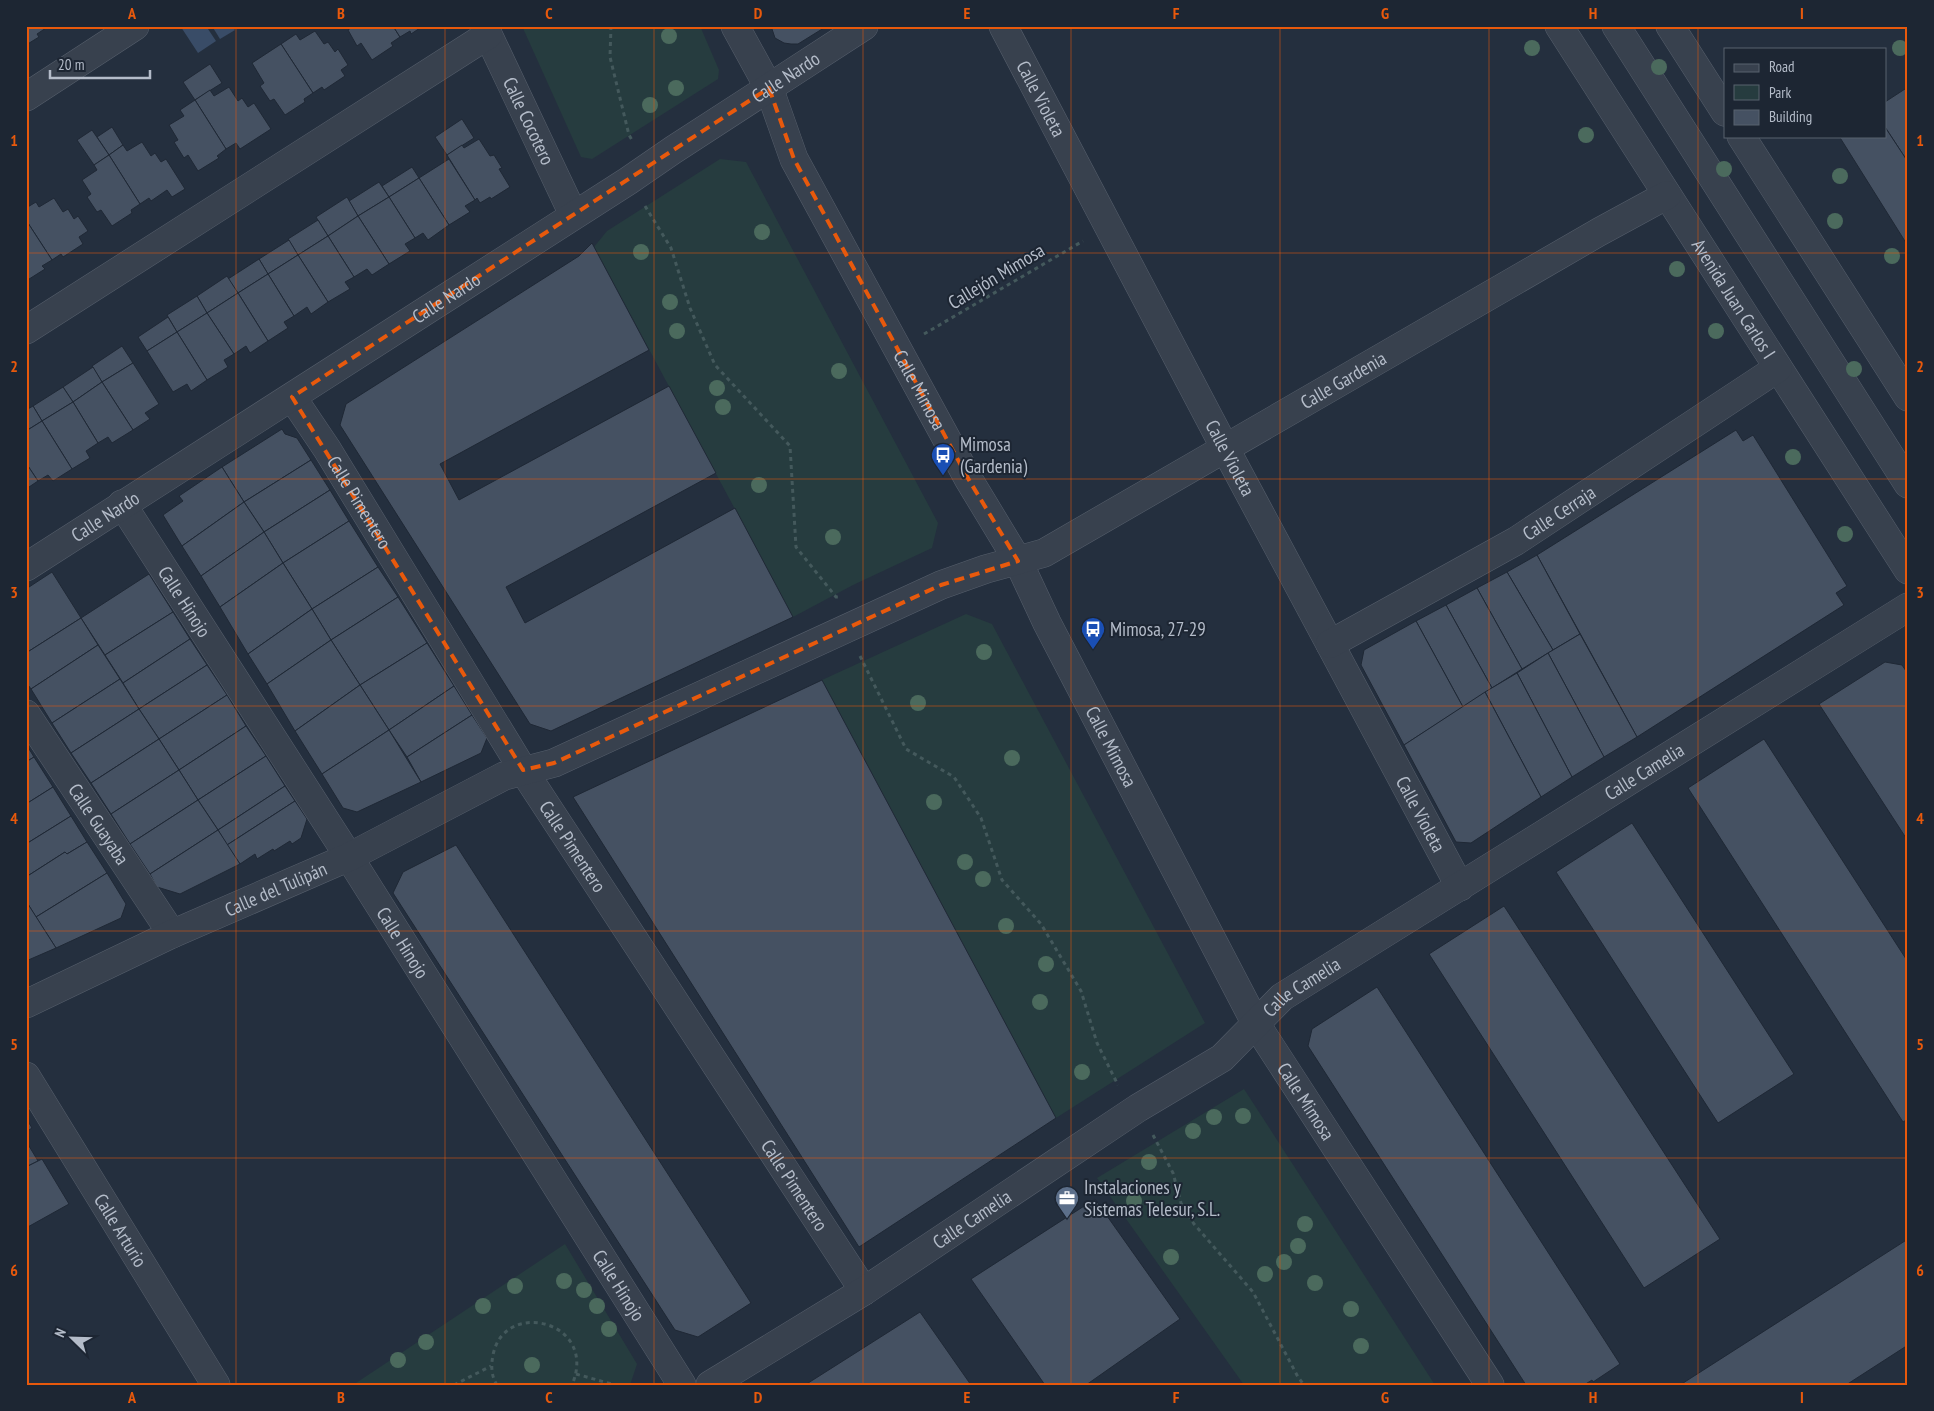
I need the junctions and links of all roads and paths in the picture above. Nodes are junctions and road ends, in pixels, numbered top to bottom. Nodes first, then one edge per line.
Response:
1 (135, 26) edge
2 (611, 26) edge
3 (735, 26) edge
4 (864, 26) edge
5 (1003, 26) edge
6 (1559, 26) edge
7 (1616, 26) edge
8 (1670, 26) edge
9 (486, 31) edge
10 (769, 88) junction
11 (26, 97) edge
12 (1724, 110) edge
13 (628, 135) dead end
14 (1742, 138) edge
15 (1667, 195) junction
16 (573, 214) junction
17 (1108, 226) junction
18 (26, 330) edge
19 (898, 350) junction
20 (1778, 368) junction
21 (292, 397) junction
22 (1908, 397) edge
23 (1225, 448) junction
24 (1908, 484) edge
25 (122, 504) junction
26 (1018, 561) junction
27 (26, 567) edge
28 (1908, 570) edge
29 (1908, 607) edge
30 (1330, 644) junction
31 (26, 714) edge
32 (523, 770) junction
33 (349, 857) junction
34 (1460, 887) junction
35 (172, 934) junction
36 (26, 1004) edge
37 (1256, 1024) junction
38 (26, 1076) edge
39 (1156, 1141) dead end
40 (864, 1291) junction
41 (491, 1366) junction
42 (576, 1374) junction
43 (216, 1385) edge
44 (454, 1385) edge
45 (497, 1385) edge
46 (572, 1385) edge
47 (615, 1385) edge
48 (682, 1385) edge
49 (710, 1385) edge
50 (1304, 1385) edge
51 (1490, 1385) edge

1 - 11 street
2 - 13 path
3 - 10 street, Calle Mimosa
4 - 10 street, Calle Nardo
5 - 17 street, Calle Violeta
6 - 15 street, Avenida Juan Carlos I
7 - 24 street
8 - 12 street
9 - 16 street, Calle Cocotero
9 - 18 street
10 - 16 street, Calle Nardo
10 - 19 street, Calle Mimosa
14 - 22 street
15 - 20 street, Avenida Juan Carlos I
15 - 23 street, Calle Gardenia
16 - 21 street, Calle Nardo
17 - 19 path, Callejón Mimosa
17 - 23 street, Calle Violeta
19 - 26 street, Calle Mimosa
20 - 28 street, Avenida Juan Carlos I
20 - 30 street, Calle Cerraja
21 - 25 street, Calle Nardo
21 - 32 street, Calle Pimentero
23 - 26 street, Calle Gardenia
23 - 30 street, Calle Violeta
25 - 27 street, Calle Nardo
25 - 33 street, Calle Hinojo
26 - 32 street, Calle del Tulipán
26 - 37 street, Calle Mimosa
29 - 34 street, Calle Camelia
30 - 34 street, Calle Violeta
31 - 35 street, Calle Guayaba
32 - 33 street, Calle del Tulipán
32 - 40 street, Calle Pimentero
33 - 35 street, Calle del Tulipán
33 - 48 street, Calle Hinojo
34 - 37 street, Calle Camelia
35 - 36 street, Calle del Tulipán
37 - 40 street, Calle Camelia
37 - 51 street, Calle Mimosa
38 - 43 street, Calle Arturio
39 - 50 path
40 - 49 street, Calle Camelia
41 - 42 path
41 - 44 path
41 - 45 path
42 - 46 path
42 - 47 path

